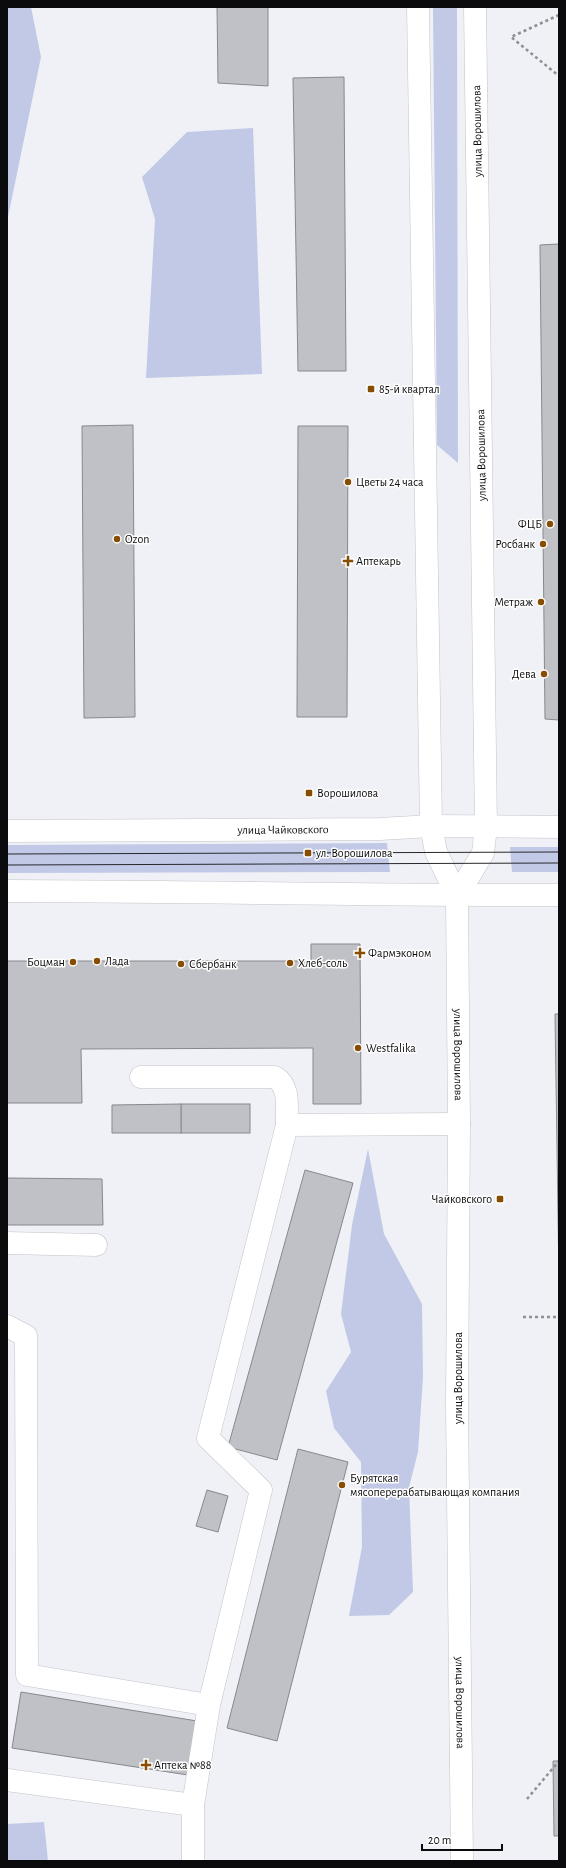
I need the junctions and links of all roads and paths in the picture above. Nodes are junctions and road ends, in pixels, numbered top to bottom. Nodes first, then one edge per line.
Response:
1 (418, 7) edge
2 (476, 7) edge
3 (559, 15) edge
4 (559, 76) edge
5 (431, 826) junction
6 (486, 827) junction
7 (559, 827) edge
8 (7, 831) edge
9 (7, 891) edge
10 (559, 895) edge
11 (457, 896) junction
12 (141, 1077) dead end
13 (459, 1124) junction
14 (286, 1125) junction
15 (7, 1243) edge
16 (96, 1245) dead end
17 (522, 1317) dead end
18 (559, 1317) edge
19 (7, 1326) edge
20 (209, 1705) junction
21 (559, 1761) edge
22 (7, 1780) edge
23 (527, 1799) dead end
24 (193, 1805) junction
25 (193, 1861) edge
26 (462, 1861) edge

1 - 5 street, улица Ворошилова
2 - 6 street, улица Ворошилова
3 - 4 path
5 - 6 street, улица Чайковского
5 - 8 street, улица Чайковского
5 - 11 street, улица Ворошилова
6 - 7 street, улица Чайковского
6 - 11 street, улица Ворошилова
9 - 11 street
10 - 11 street
11 - 13 street, улица Ворошилова
12 - 14 street
13 - 14 street
13 - 26 street, улица Ворошилова
14 - 20 street
15 - 16 street
17 - 18 path
19 - 20 street
20 - 24 street
21 - 23 path
22 - 24 street
24 - 25 street

